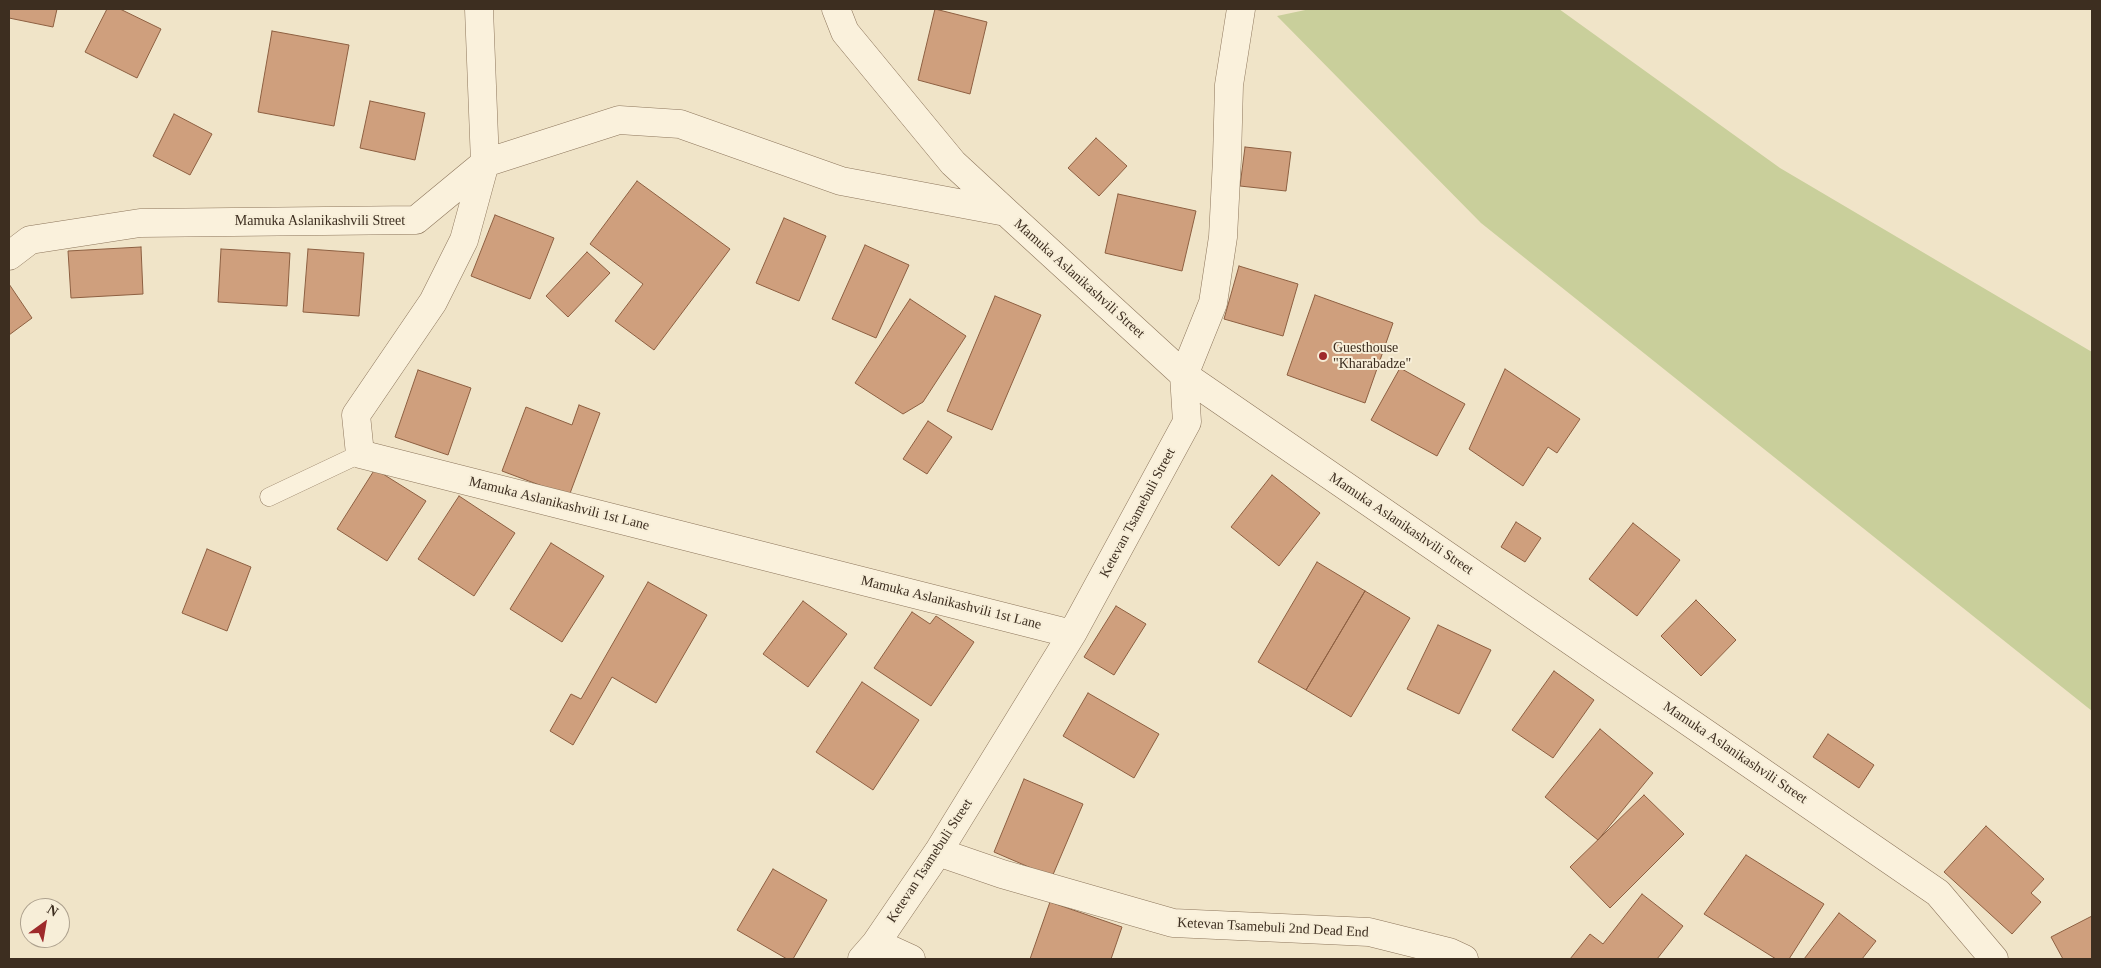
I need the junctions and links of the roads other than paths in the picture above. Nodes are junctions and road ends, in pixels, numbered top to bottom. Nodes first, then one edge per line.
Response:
1 (479, 9) edge
2 (836, 9) edge
3 (1241, 9) edge
4 (484, 163) junction
5 (1006, 212) junction
6 (9, 256) edge
7 (1184, 375) junction
8 (360, 454) junction
9 (269, 497) dead end
10 (1072, 634) junction
11 (938, 852) junction
12 (869, 951) edge
13 (911, 959) edge
14 (1464, 959) edge
15 (1994, 959) edge

1 - 4 street
2 - 5 street
3 - 7 street, Ketevan Tsamebuli Street
4 - 5 street, Mamuka Aslanikashvili Street
4 - 6 street, Mamuka Aslanikashvili Street
4 - 8 street
5 - 7 street, Mamuka Aslanikashvili Street
7 - 10 street, Ketevan Tsamebuli Street
7 - 15 street, Mamuka Aslanikashvili Street
8 - 9 lane
8 - 10 street, Mamuka Aslanikashvili 1st Lane
10 - 11 street, Ketevan Tsamebuli Street
11 - 12 street, Ketevan Tsamebuli Street
11 - 14 street, Ketevan Tsamebuli 2nd Dead End
12 - 13 street

